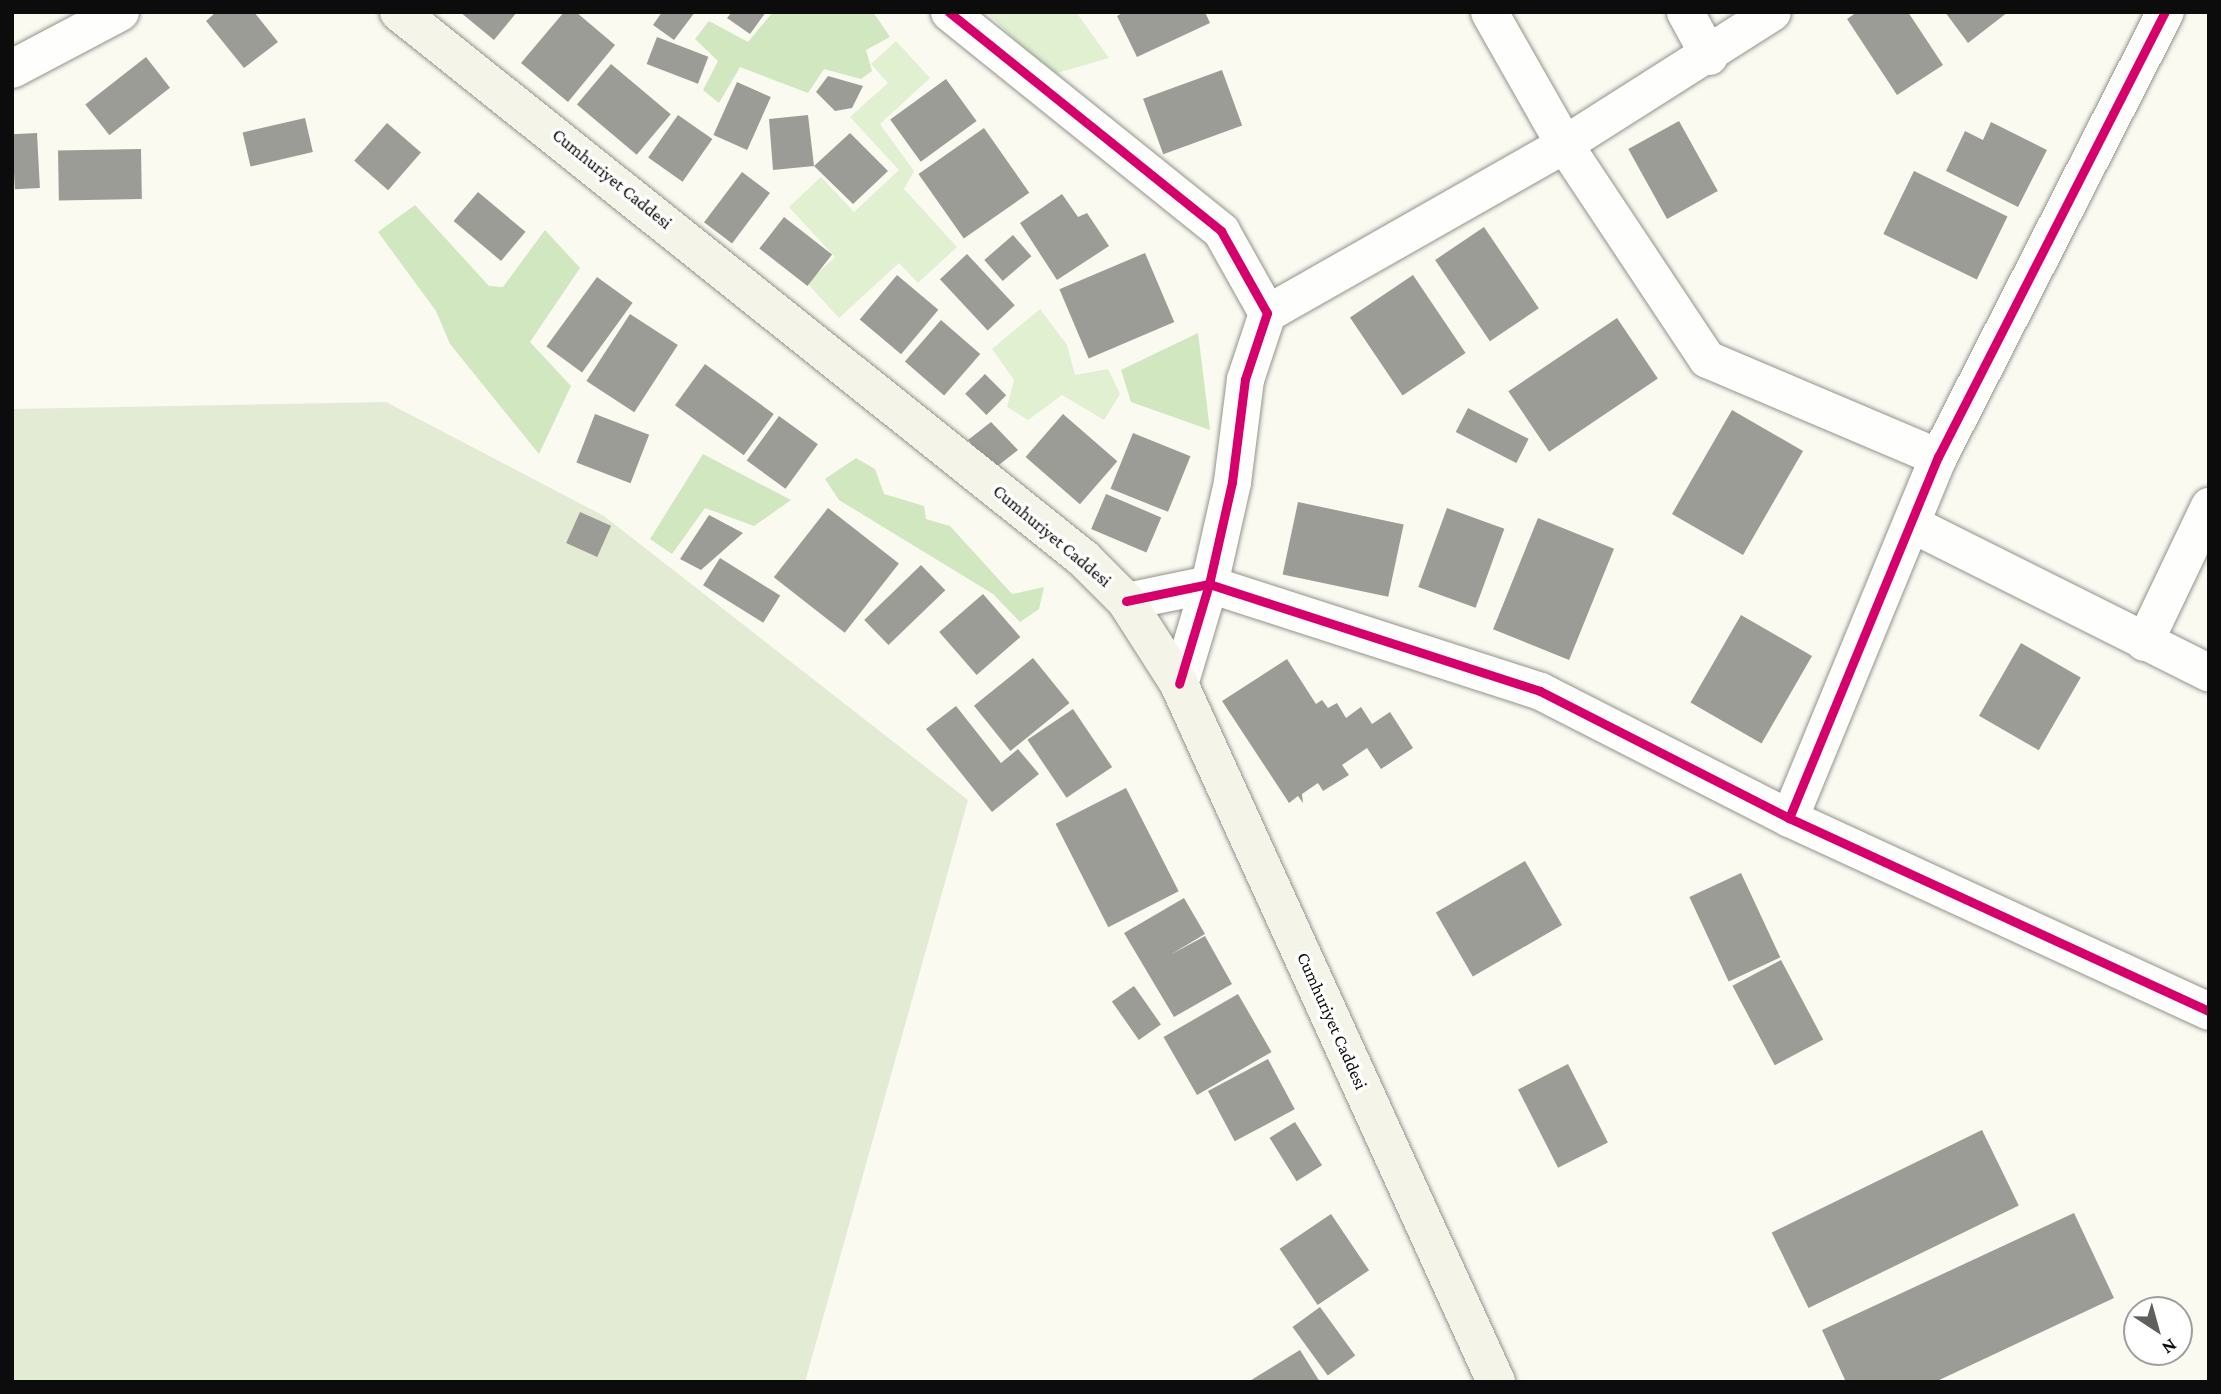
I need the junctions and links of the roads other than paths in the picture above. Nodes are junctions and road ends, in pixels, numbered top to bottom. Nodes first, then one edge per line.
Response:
1 (120, 12) edge
2 (399, 12) edge
3 (949, 12) edge
4 (1489, 12) edge
5 (1685, 12) edge
6 (1772, 12) edge
7 (2165, 12) edge
8 (1709, 56) junction
9 (12, 69) edge
10 (1564, 144) junction
11 (1267, 313) junction
12 (1938, 457) junction
13 (2209, 506) edge
14 (1912, 524) junction
15 (1209, 583) junction
16 (1126, 601) junction
17 (2144, 642) junction
18 (2209, 673) edge
19 (1179, 684) junction
20 (1789, 818) junction
21 (2209, 1011) edge
22 (1496, 1382) edge

1 - 9 street
2 - 16 main road, Cumhuriyet Caddesi
3 - 11 street
4 - 10 street
5 - 8 street
6 - 8 street
7 - 12 street
8 - 10 street
10 - 11 street
10 - 12 street
11 - 15 street
12 - 14 street
13 - 17 street
14 - 17 street
14 - 20 street
15 - 16 street
15 - 19 street
15 - 20 street
16 - 19 main road, Cumhuriyet Caddesi
17 - 18 street
19 - 22 main road, Cumhuriyet Caddesi
20 - 21 street

